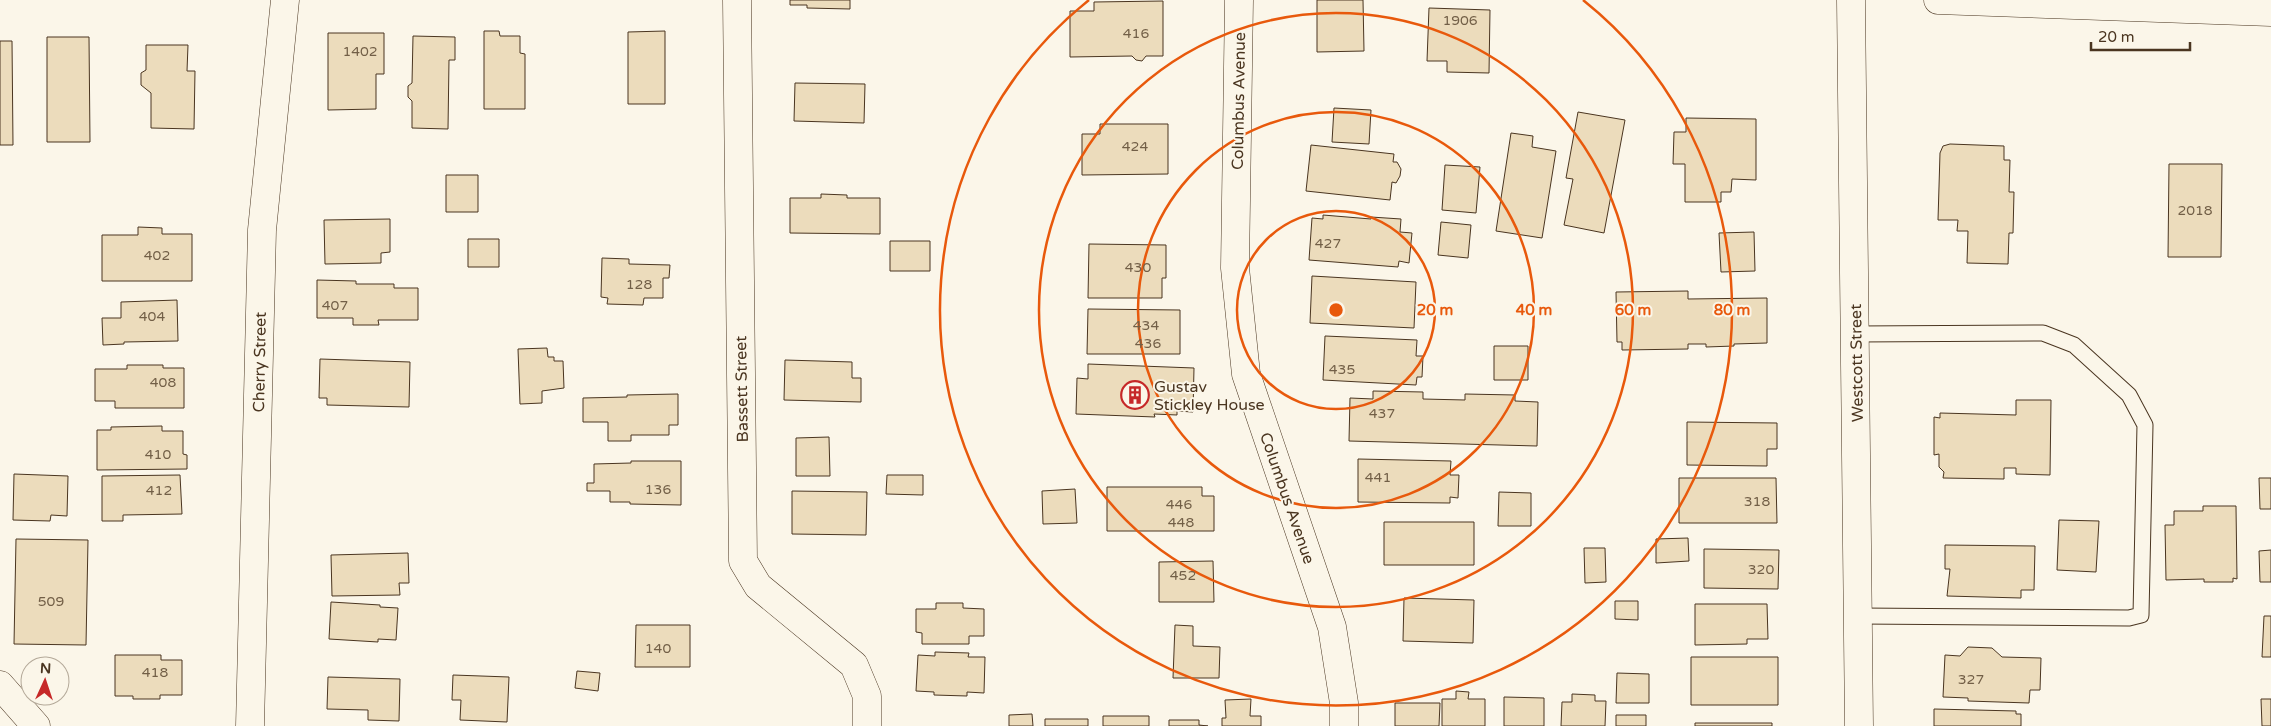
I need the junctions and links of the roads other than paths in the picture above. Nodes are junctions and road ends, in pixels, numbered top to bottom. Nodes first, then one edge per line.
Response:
1 (285, 0) edge
2 (736, 0) edge
3 (1239, 0) edge
4 (1851, 0) edge
5 (1938, 0) edge
6 (2139, 4) edge
7 (2271, 12) edge
8 (1856, 334) junction
9 (1858, 616) junction
10 (0, 685) edge
11 (36, 726) edge
12 (250, 726) edge
13 (867, 726) edge
14 (1344, 726) edge
15 (1859, 726) edge

1 - 12 street, Cherry Street
2 - 13 street, Bassett Street
3 - 14 street, Columbus Avenue
4 - 8 street, Westcott Street
5 - 6 street
6 - 7 street
8 - 9 street, Westcott Street
8 - 9 lane
9 - 15 street, Westcott Street
10 - 11 street

